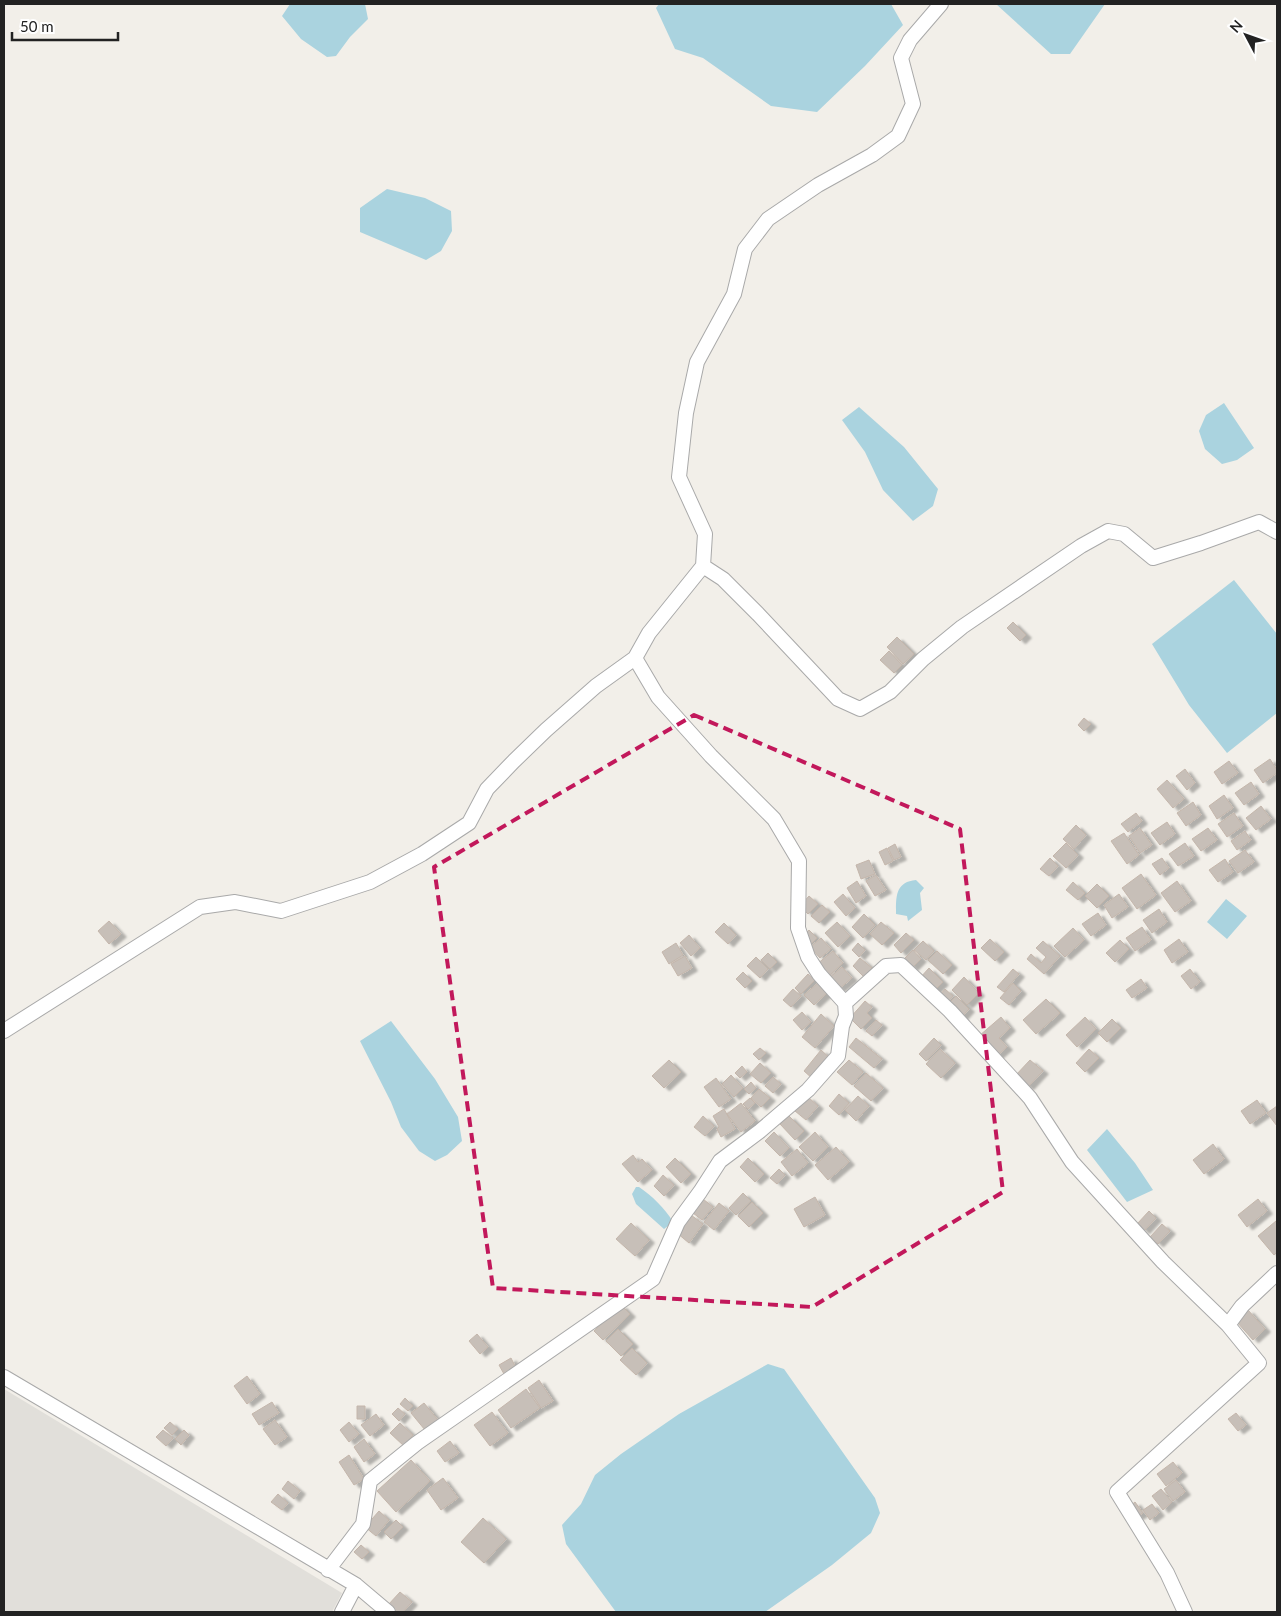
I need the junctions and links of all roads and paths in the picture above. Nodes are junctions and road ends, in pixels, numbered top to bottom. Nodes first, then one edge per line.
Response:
1 (941, 4) edge
2 (1277, 532) edge
3 (703, 566) junction
4 (634, 658) junction
5 (845, 1003) junction
6 (4, 1031) edge
7 (1277, 1273) edge
8 (1228, 1325) junction
9 (4, 1377) edge
10 (328, 1570) junction
11 (356, 1585) junction
12 (342, 1612) edge
13 (388, 1612) edge
14 (1185, 1612) edge

1 - 3 street
2 - 3 street
3 - 4 street
4 - 5 street
4 - 6 street
5 - 8 street
5 - 10 street
7 - 8 street
8 - 14 street
9 - 10 street
10 - 11 street
11 - 12 street
11 - 13 street

